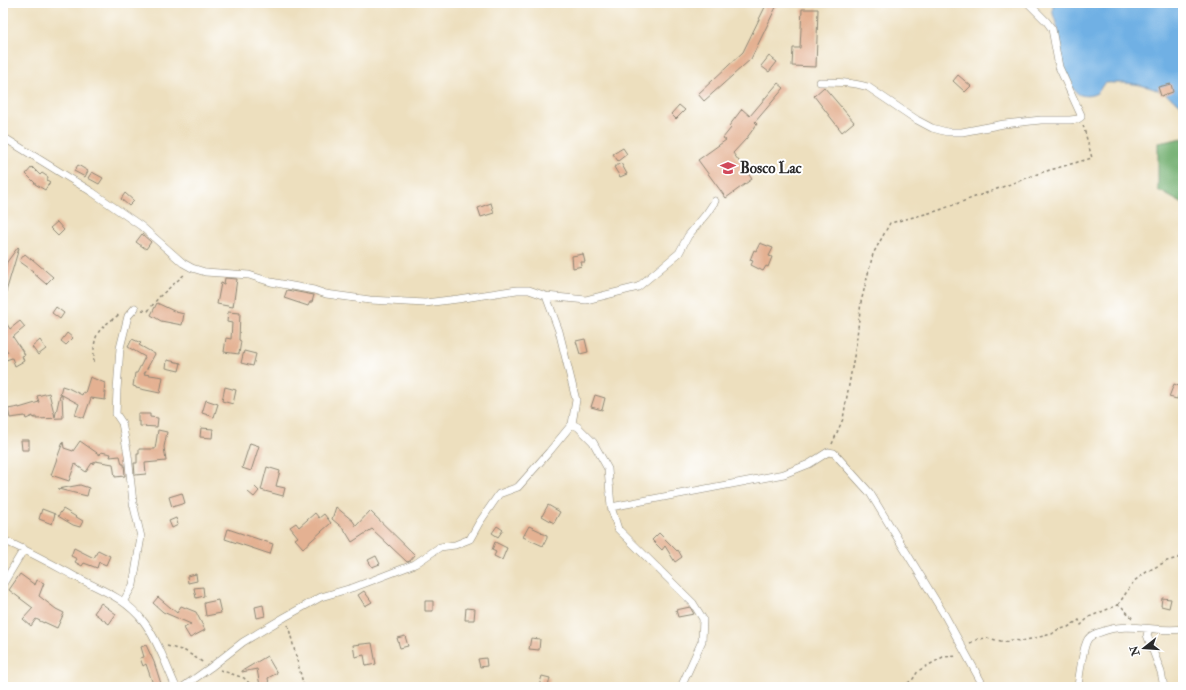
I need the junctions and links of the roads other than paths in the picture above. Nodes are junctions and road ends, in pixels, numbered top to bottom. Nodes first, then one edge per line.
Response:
1 (1028, 3) edge
2 (820, 82) dead end
3 (3, 137) edge
4 (715, 201) dead end
5 (546, 296) junction
6 (135, 308) dead end
7 (572, 424) junction
8 (611, 507) junction
9 (3, 540) edge
10 (24, 549) junction
11 (3, 584) edge
12 (123, 602) junction
13 (1148, 629) junction
14 (1183, 629) edge
15 (176, 687) edge
16 (183, 687) edge
17 (681, 687) edge
18 (984, 687) edge
19 (1078, 687) edge
20 (1164, 687) edge

1 - 2 street
3 - 5 street
4 - 5 street
5 - 7 street
6 - 12 street
7 - 8 street
7 - 16 street
8 - 17 street
8 - 18 street
9 - 10 street
10 - 11 street
10 - 12 street
12 - 15 street
13 - 14 street
13 - 19 street
13 - 20 street

